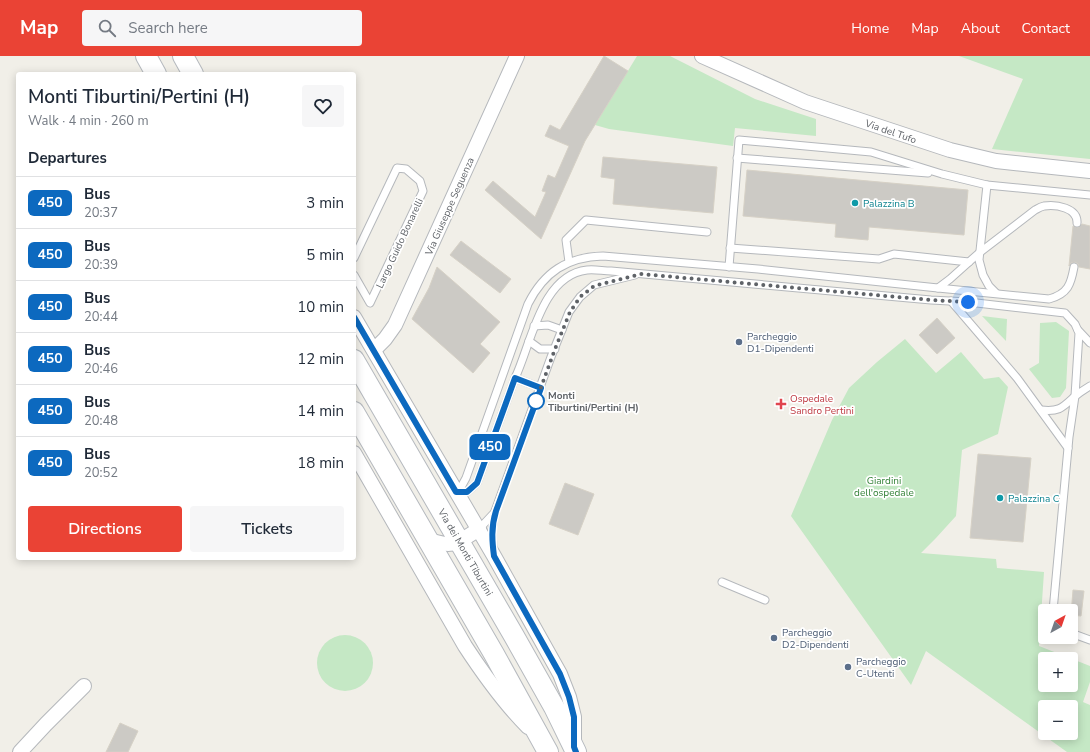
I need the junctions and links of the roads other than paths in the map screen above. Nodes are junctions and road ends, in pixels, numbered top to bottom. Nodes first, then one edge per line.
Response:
1 (146, 56) edge
2 (183, 56) edge
3 (517, 56) edge
4 (702, 56) edge
5 (732, 62) edge
6 (155, 72) edge
7 (192, 72) edge
8 (738, 158) junction
9 (1090, 171) edge
10 (942, 174) junction
11 (987, 185) junction
12 (1090, 195) edge
13 (1077, 223) dead end
14 (707, 232) dead end
15 (730, 248) junction
16 (979, 253) junction
17 (356, 254) edge
18 (569, 262) junction
19 (969, 262) junction
20 (729, 267) junction
21 (1074, 267) dead end
22 (641, 274) junction
23 (356, 278) edge
24 (938, 288) junction
25 (996, 293) junction
26 (951, 301) junction
27 (356, 320) edge
28 (534, 326) junction
29 (1077, 329) junction
30 (562, 330) junction
31 (529, 340) junction
32 (1090, 343) edge
33 (555, 349) junction
34 (374, 350) junction
35 (356, 363) edge
36 (515, 378) junction
37 (1090, 386) edge
38 (541, 388) junction
39 (1075, 396) junction
40 (1041, 410) junction
41 (356, 415) edge
42 (1068, 448) junction
43 (356, 456) edge
44 (456, 492) junction
45 (496, 511) junction
46 (479, 529) junction
47 (427, 538) junction
48 (460, 541) junction
49 (494, 556) junction
50 (722, 582) dead end
51 (765, 600) dead end
52 (1054, 604) edge
53 (1078, 636) edge
54 (1090, 640) edge
55 (84, 686) dead end
56 (545, 746) edge
57 (575, 750) edge
58 (20, 752) edge

1 - 6 main road
2 - 7 main road
3 - 34 street, Via Giuseppe Seguenza
4 - 5 street, Via del Tufo
5 - 9 street, Via del Tufo
8 - 10 lane
8 - 10 lane
8 - 15 lane
10 - 11 lane
11 - 12 lane
11 - 16 lane
13 - 16 lane
14 - 18 lane
15 - 19 lane
15 - 20 lane
16 - 19 lane
16 - 25 lane
17 - 23 lane, Largo Guido Bonarelli
18 - 20 lane
18 - 44 lane
19 - 24 lane
20 - 24 lane
21 - 25 lane
22 - 26 lane
22 - 28 lane
22 - 30 lane
24 - 25 lane
26 - 29 lane
26 - 40 lane
27 - 34 street, Via dei Monti Tiburtini
28 - 30 lane
28 - 31 lane
29 - 32 lane
29 - 39 lane
30 - 33 lane
31 - 33 lane
31 - 36 lane
33 - 38 lane
34 - 44 street, Via dei Monti Tiburtini
35 - 48 main road, Via dei Monti Tiburtini
36 - 38 lane
36 - 44 lane
37 - 39 lane
38 - 45 lane
39 - 40 lane
39 - 42 lane
40 - 42 lane
41 - 47 main road
42 - 52 lane
43 - 56 street
44 - 46 street, Via dei Monti Tiburtini
45 - 46 lane
45 - 49 lane
46 - 48 street
46 - 49 street, Via dei Monti Tiburtini
47 - 48 street
47 - 56 main road
48 - 57 main road, Via dei Monti Tiburtini
49 - 57 street, Via dei Monti Tiburtini
50 - 51 lane
53 - 54 lane
55 - 58 street

